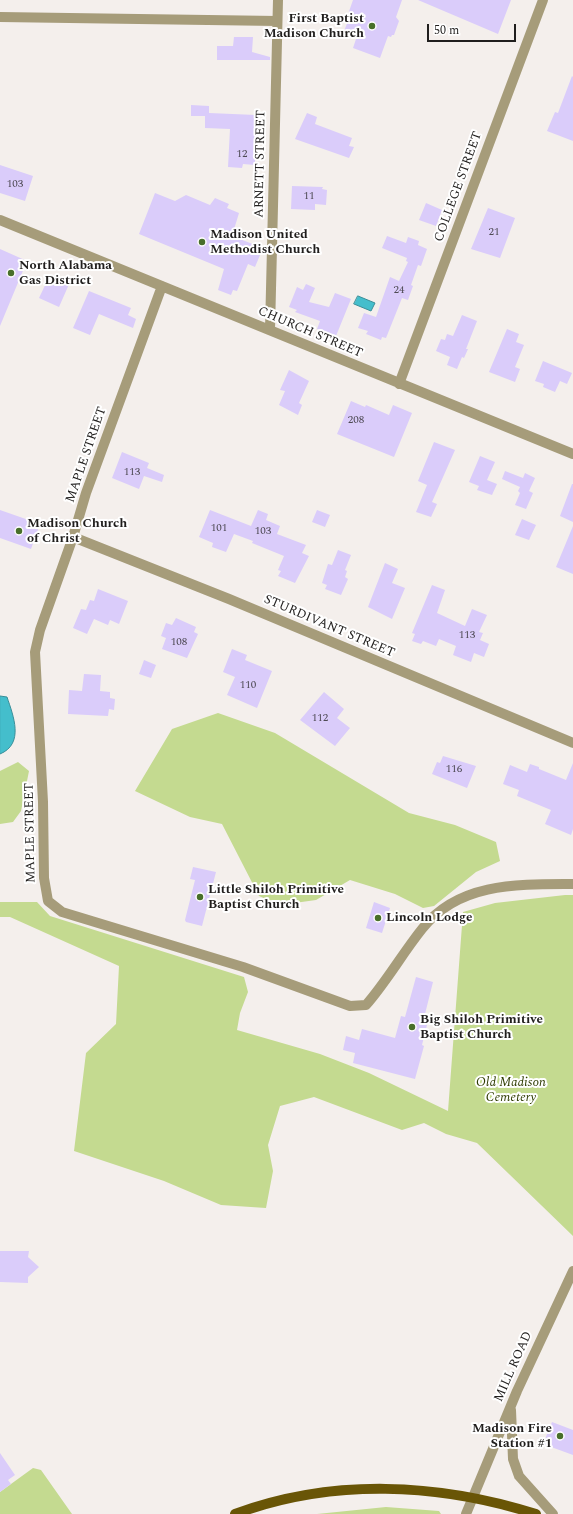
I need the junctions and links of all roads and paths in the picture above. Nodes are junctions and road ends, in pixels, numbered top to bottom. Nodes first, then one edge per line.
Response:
1 (278, 0) edge
2 (543, 0) edge
3 (0, 17) edge
4 (277, 21) junction
5 (0, 220) edge
6 (162, 286) junction
7 (270, 330) junction
8 (399, 384) junction
9 (573, 454) edge
10 (73, 537) junction
11 (573, 743) edge
12 (573, 884) edge
13 (573, 1271) edge
14 (511, 1406) junction
15 (473, 1498) junction
16 (235, 1514) edge
17 (466, 1514) edge
18 (536, 1514) edge
19 (553, 1514) edge

1 - 4 street, ARNETT STREET
2 - 8 street, COLLEGE STREET
3 - 4 street
4 - 7 street, ARNETT STREET
5 - 6 street, CHURCH STREET
6 - 7 street, CHURCH STREET
6 - 10 street, MAPLE STREET
7 - 8 street, CHURCH STREET
8 - 9 street, CHURCH STREET
10 - 11 street, STURDIVANT STREET
10 - 12 street, MAPLE STREET
13 - 14 street, MILL ROAD
14 - 15 street, MILL ROAD
14 - 19 street
15 - 16 main road
15 - 17 street, MILL ROAD
15 - 18 main road

